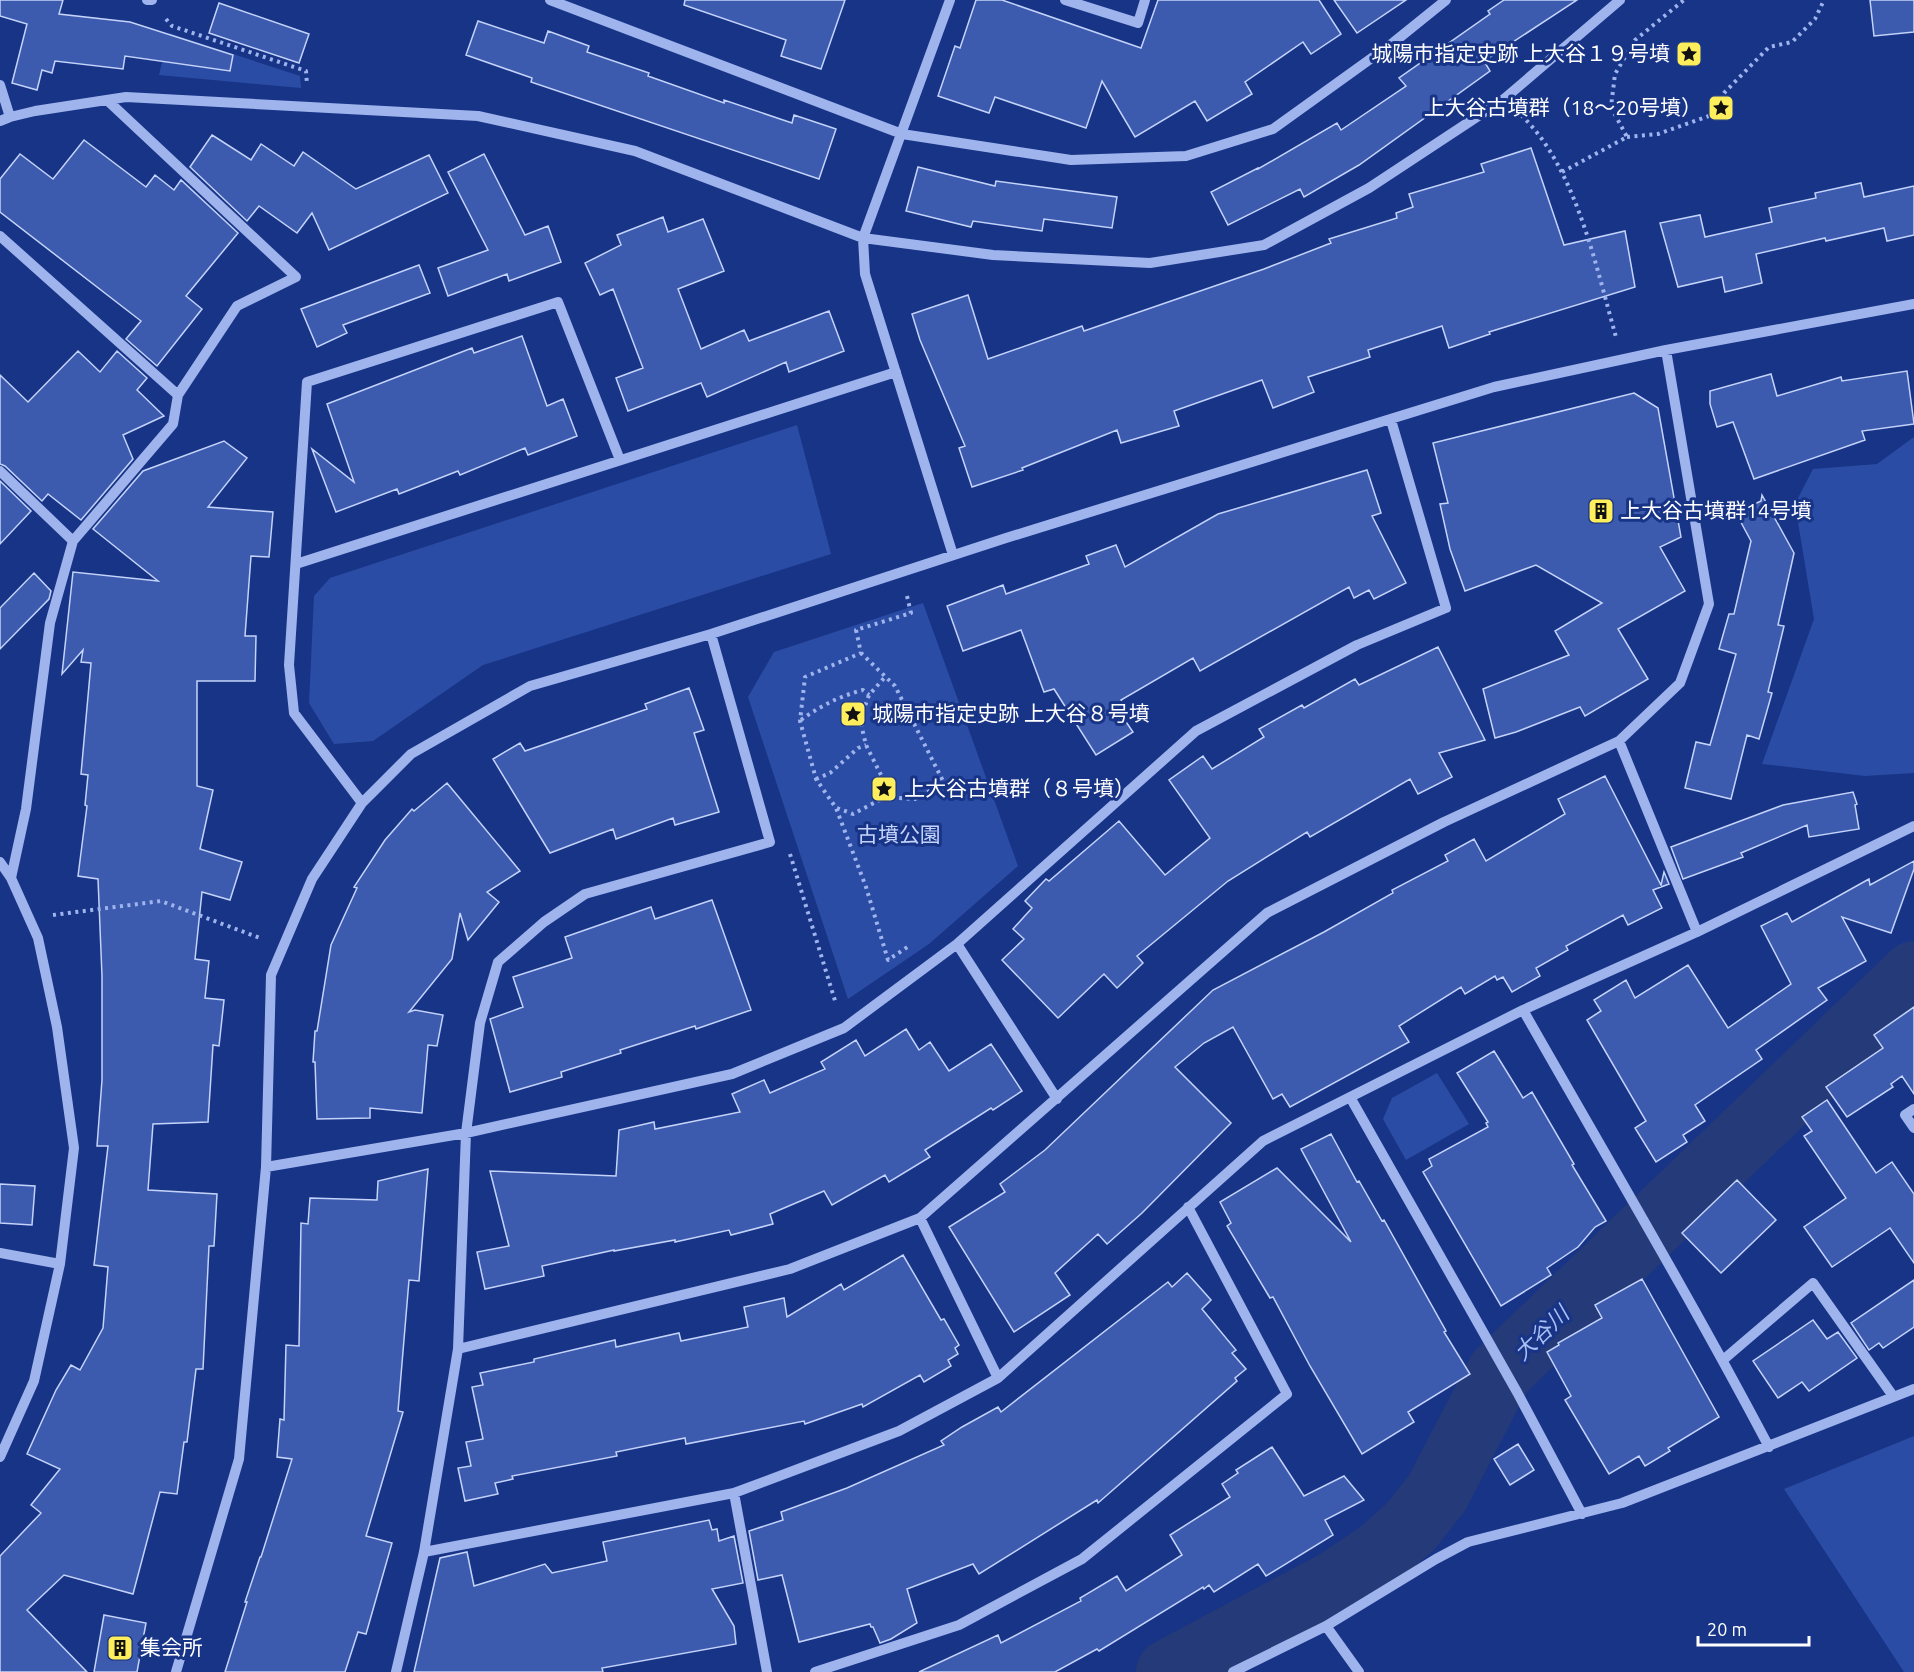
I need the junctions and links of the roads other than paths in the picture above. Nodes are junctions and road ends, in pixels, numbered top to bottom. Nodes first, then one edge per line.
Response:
1 (550, 0) edge
2 (950, 0) edge
3 (1065, 0) edge
4 (1145, 0) edge
5 (1446, 0) edge
6 (1620, 0) edge
7 (0, 86) edge
8 (107, 100) junction
9 (5, 119) edge
10 (902, 134) junction
11 (0, 236) edge
12 (863, 238) junction
13 (1914, 304) edge
14 (1666, 350) junction
15 (896, 372) junction
16 (178, 395) junction
17 (1390, 420) junction
18 (620, 460) junction
19 (0, 471) edge
20 (73, 541) junction
21 (952, 555) junction
22 (296, 564) junction
23 (711, 634) junction
24 (1619, 741) junction
25 (362, 803) junction
26 (1914, 826) edge
27 (0, 862) edge
28 (11, 878) junction
29 (1697, 932) junction
30 (957, 944) junction
31 (1523, 1010) junction
32 (1350, 1097) junction
33 (1057, 1099) junction
34 (1914, 1109) edge
35 (1914, 1128) edge
36 (466, 1133) junction
37 (266, 1167) junction
38 (1188, 1207) junction
39 (920, 1218) junction
40 (0, 1253) edge
41 (60, 1264) junction
42 (458, 1349) junction
43 (1723, 1360) junction
44 (998, 1378) junction
45 (1914, 1389) edge
46 (1893, 1396) junction
47 (1769, 1447) junction
48 (0, 1457) edge
49 (734, 1492) junction
50 (1582, 1514) junction
51 (424, 1552) junction
52 (1326, 1626) junction
53 (176, 1672) edge
54 (396, 1672) edge
55 (767, 1672) edge
56 (815, 1672) edge
57 (1233, 1672) edge
58 (1359, 1672) edge

1 - 10 street
2 - 10 street
3 - 4 street
5 - 10 street
6 - 12 street
7 - 9 street
8 - 9 street
8 - 12 street
8 - 16 street
10 - 12 street
11 - 16 street
12 - 15 street
13 - 14 street
14 - 17 street
14 - 24 street
15 - 18 street
15 - 21 street
16 - 20 street
17 - 21 street
17 - 30 street
18 - 22 street
18 - 22 street
19 - 20 street
20 - 28 street
21 - 23 street
22 - 25 street
23 - 25 street
23 - 36 street
24 - 29 street
24 - 33 street
25 - 37 street
26 - 29 street
27 - 28 street
28 - 41 street
29 - 31 street
30 - 33 street
30 - 36 street
31 - 32 street
31 - 43 street
32 - 38 street
32 - 50 street
33 - 39 street
34 - 35 street
36 - 37 street
36 - 42 street
37 - 53 street
38 - 44 street
38 - 56 street
39 - 42 street
39 - 44 street
40 - 41 street
41 - 48 street
42 - 51 street
43 - 46 street
43 - 47 street
44 - 49 street
45 - 46 street
46 - 47 street
47 - 50 street
49 - 51 street
49 - 55 street
50 - 52 street
51 - 54 street
52 - 57 street
52 - 58 street

